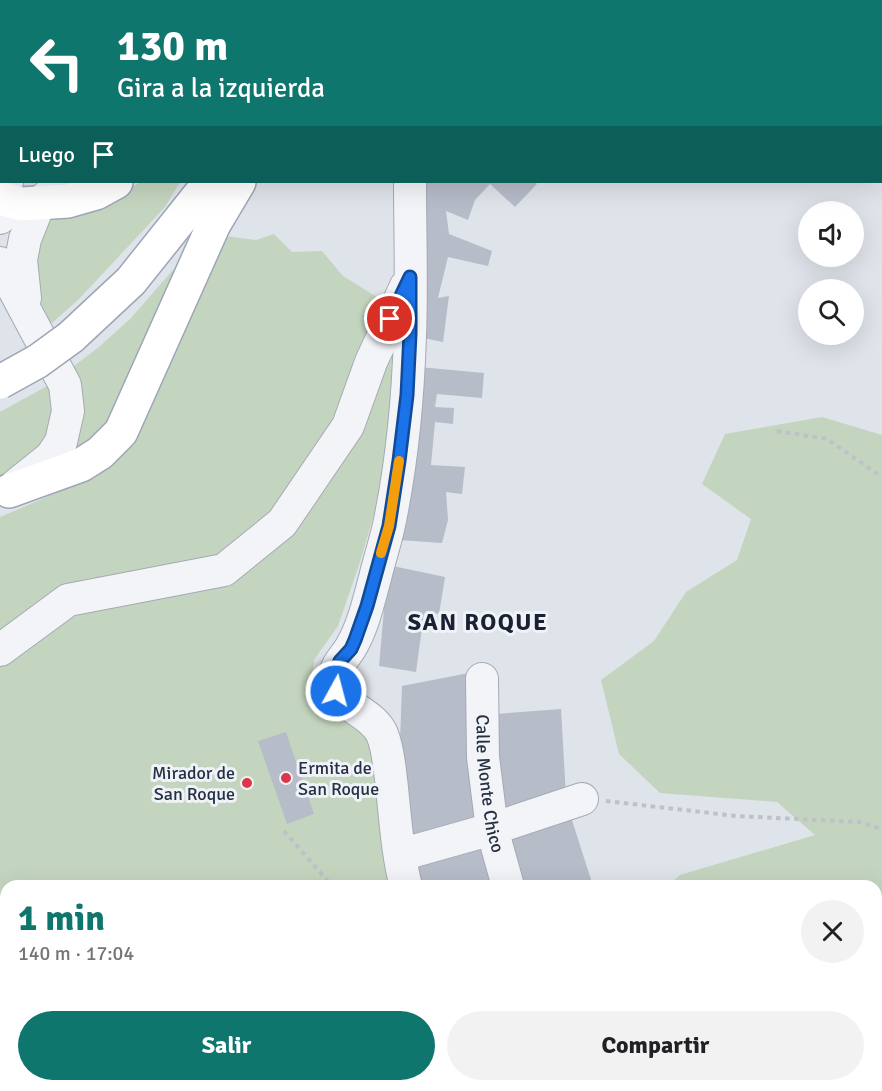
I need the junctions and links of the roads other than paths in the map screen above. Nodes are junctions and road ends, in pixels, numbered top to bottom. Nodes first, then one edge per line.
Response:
1 (114, 183) edge
2 (209, 183) edge
3 (238, 183) edge
4 (410, 183) edge
5 (2, 189) edge
6 (50, 189) edge
7 (0, 235) edge
8 (1, 266) edge
9 (410, 277) junction
10 (28, 316) junction
11 (0, 382) edge
12 (4, 493) edge
13 (0, 650) edge
14 (482, 679) dead end
15 (582, 799) road end
16 (492, 829) junction
17 (400, 855) junction
18 (405, 880) edge
19 (506, 880) edge

1 - 6 main road
2 - 11 main road, bridge
3 - 12 main road
4 - 9 street
5 - 6 main road
6 - 10 street
7 - 8 street
8 - 10 street
9 - 13 street
9 - 17 street
10 - 12 street
14 - 16 street, Calle Monte Chico
15 - 16 street
16 - 17 street
16 - 19 street, Calle Monte Chico
17 - 18 street

